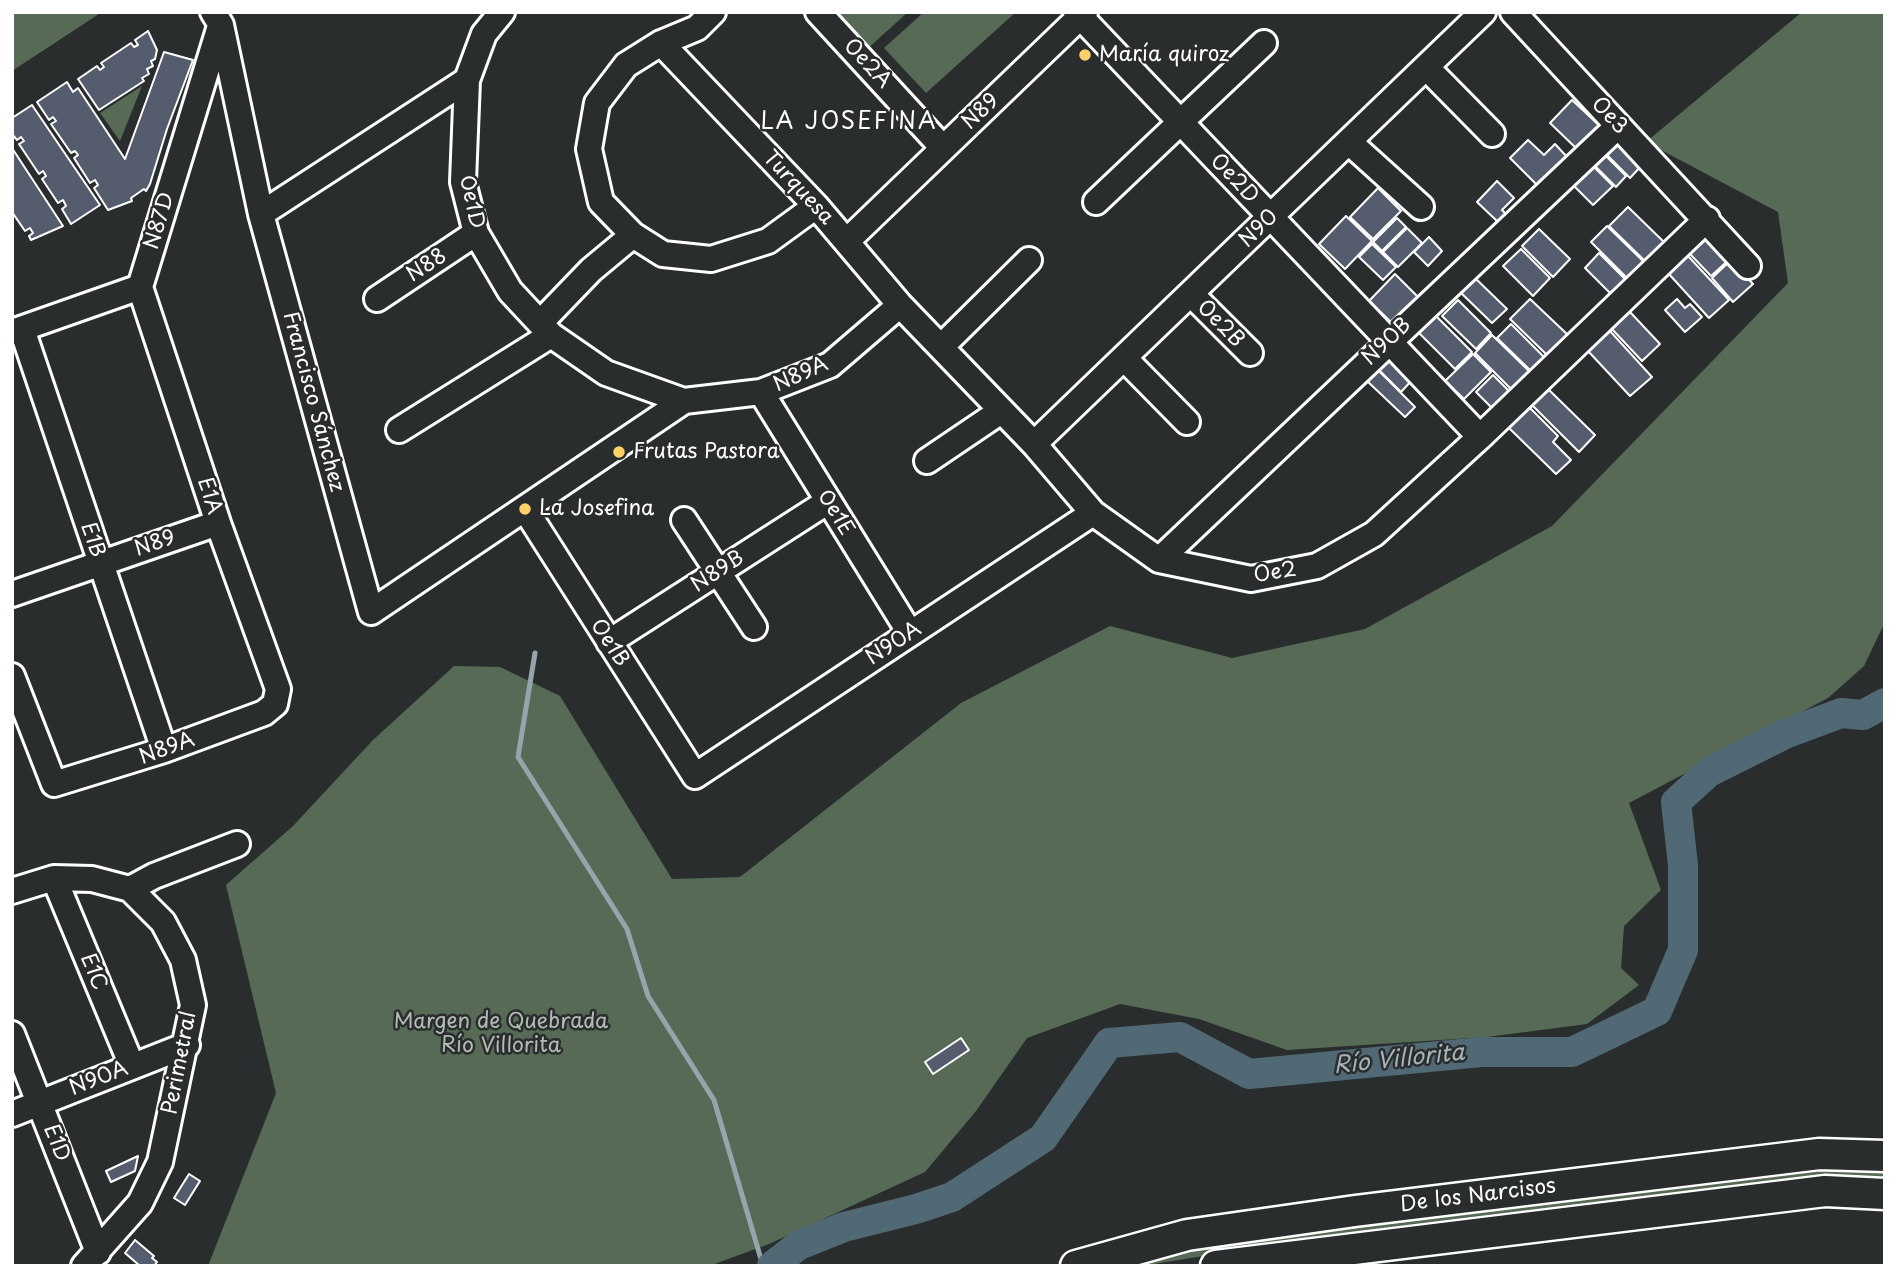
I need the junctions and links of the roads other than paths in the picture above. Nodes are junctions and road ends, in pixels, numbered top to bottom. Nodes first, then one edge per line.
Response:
1 (502, 12) edge
2 (713, 12) edge
3 (818, 12) edge
4 (1483, 12) edge
5 (1513, 12) edge
6 (1080, 14) edge
7 (220, 16) edge
8 (661, 43) junction
9 (1264, 43) dead end
10 (1426, 67) junction
11 (467, 80) junction
12 (1180, 123) junction
13 (1618, 126) junction
14 (1492, 134) dead end
15 (1349, 142) junction
16 (943, 148) junction
17 (1097, 202) dead end
18 (816, 206) junction
19 (1420, 207) dead end
20 (261, 214) junction
21 (1271, 218) junction
22 (1706, 219) junction
23 (477, 233) junction
24 (633, 235) junction
25 (847, 242) junction
26 (1030, 260) dead end
27 (1748, 266) dead end
28 (140, 287) junction
29 (1191, 294) junction
30 (377, 299) dead end
31 (900, 305) junction
32 (546, 329) junction
33 (17, 330) edge
34 (1387, 342) junction
35 (941, 347) junction
36 (1250, 353) dead end
37 (1124, 358) junction
38 (761, 392) junction
39 (684, 401) junction
40 (1001, 411) junction
41 (1187, 422) dead end
42 (399, 430) dead end
43 (1480, 437) junction
44 (1034, 444) junction
45 (927, 461) dead end
46 (827, 502) junction
47 (525, 509) junction
48 (1093, 513) junction
49 (684, 520) dead end
50 (218, 523) junction
51 (1158, 560) junction
52 (99, 563) junction
53 (717, 572) junction
54 (12, 594) edge
55 (754, 627) dead end
56 (910, 633) junction
57 (609, 642) junction
58 (12, 676) edge
59 (275, 704) joint
60 (164, 750) junction
61 (695, 776) joint
62 (237, 844) dead end
63 (54, 878) junction
64 (130, 889) junction
65 (12, 891) edge
66 (12, 1034) edge
67 (187, 1045) junction
68 (132, 1066) junction
69 (41, 1101) junction
70 (12, 1114) edge
71 (1885, 1156) edge
72 (1885, 1194) edge
73 (91, 1259) edge
74 (1076, 1266) edge
75 (1216, 1266) edge

1 - 11 street, Oe1D
2 - 8 street
3 - 16 street, Oe2A
4 - 10 street, N90
5 - 13 street, Oe3
6 - 12 street, Oe2D
6 - 16 street, N89
7 - 20 street, Francisco Sánchez
7 - 28 street, N87D
8 - 18 street, Turquesa
8 - 24 street
9 - 12 street
10 - 14 street
10 - 15 street, N90
11 - 20 street
11 - 23 street, Oe1D
12 - 17 street
12 - 21 street, Oe2D
13 - 22 street, Oe3
13 - 34 street, N90B
15 - 19 street
15 - 21 street, N90
16 - 25 street, N89
18 - 24 street
18 - 25 street, Turquesa
20 - 47 street, Francisco Sánchez
21 - 29 street, N90
21 - 34 street, Oe2D
22 - 27 street, Oe3
22 - 43 street, Oe2
23 - 30 street, N88
23 - 32 street, Oe1D
24 - 32 street
25 - 31 street, Oe2
26 - 35 street
28 - 33 street
28 - 50 street, E1A
29 - 36 street, Oe2B
29 - 37 street, N90
31 - 35 street, Oe2
31 - 38 street, N89A
32 - 39 street, N89A
32 - 42 street
33 - 52 street, E1B
34 - 43 street, Oe2D
34 - 51 street, N90B
35 - 40 street, Oe2
37 - 41 street
37 - 44 street, N90
38 - 39 street, N89A
38 - 46 street, Oe1E
39 - 47 street, N89A
40 - 44 street, Oe2
40 - 45 street
43 - 51 street, Oe2
44 - 48 street, Oe2
46 - 53 street, N89B
46 - 56 street, Oe1E
47 - 57 street, Oe1B
48 - 51 street, Oe2
48 - 56 street, N90A
49 - 53 street
50 - 52 street, N89
50 - 59 street, E1A
52 - 54 street, N89
52 - 60 street, E1B
53 - 55 street
53 - 57 street, N89B
56 - 61 street, N90A
57 - 61 street, Oe1B
58 - 60 street, N89A
59 - 60 street, N89A
62 - 64 street
63 - 64 street
63 - 65 street
63 - 68 street, E1C
64 - 67 street, Perimetral
66 - 69 street, E1D
67 - 68 street, N90A
67 - 73 street, Perimetral
68 - 69 street, N90A
69 - 70 street, N90A
69 - 73 street, E1D
71 - 74 main road, De los Narcisos
72 - 75 main road, De los Narcisos

